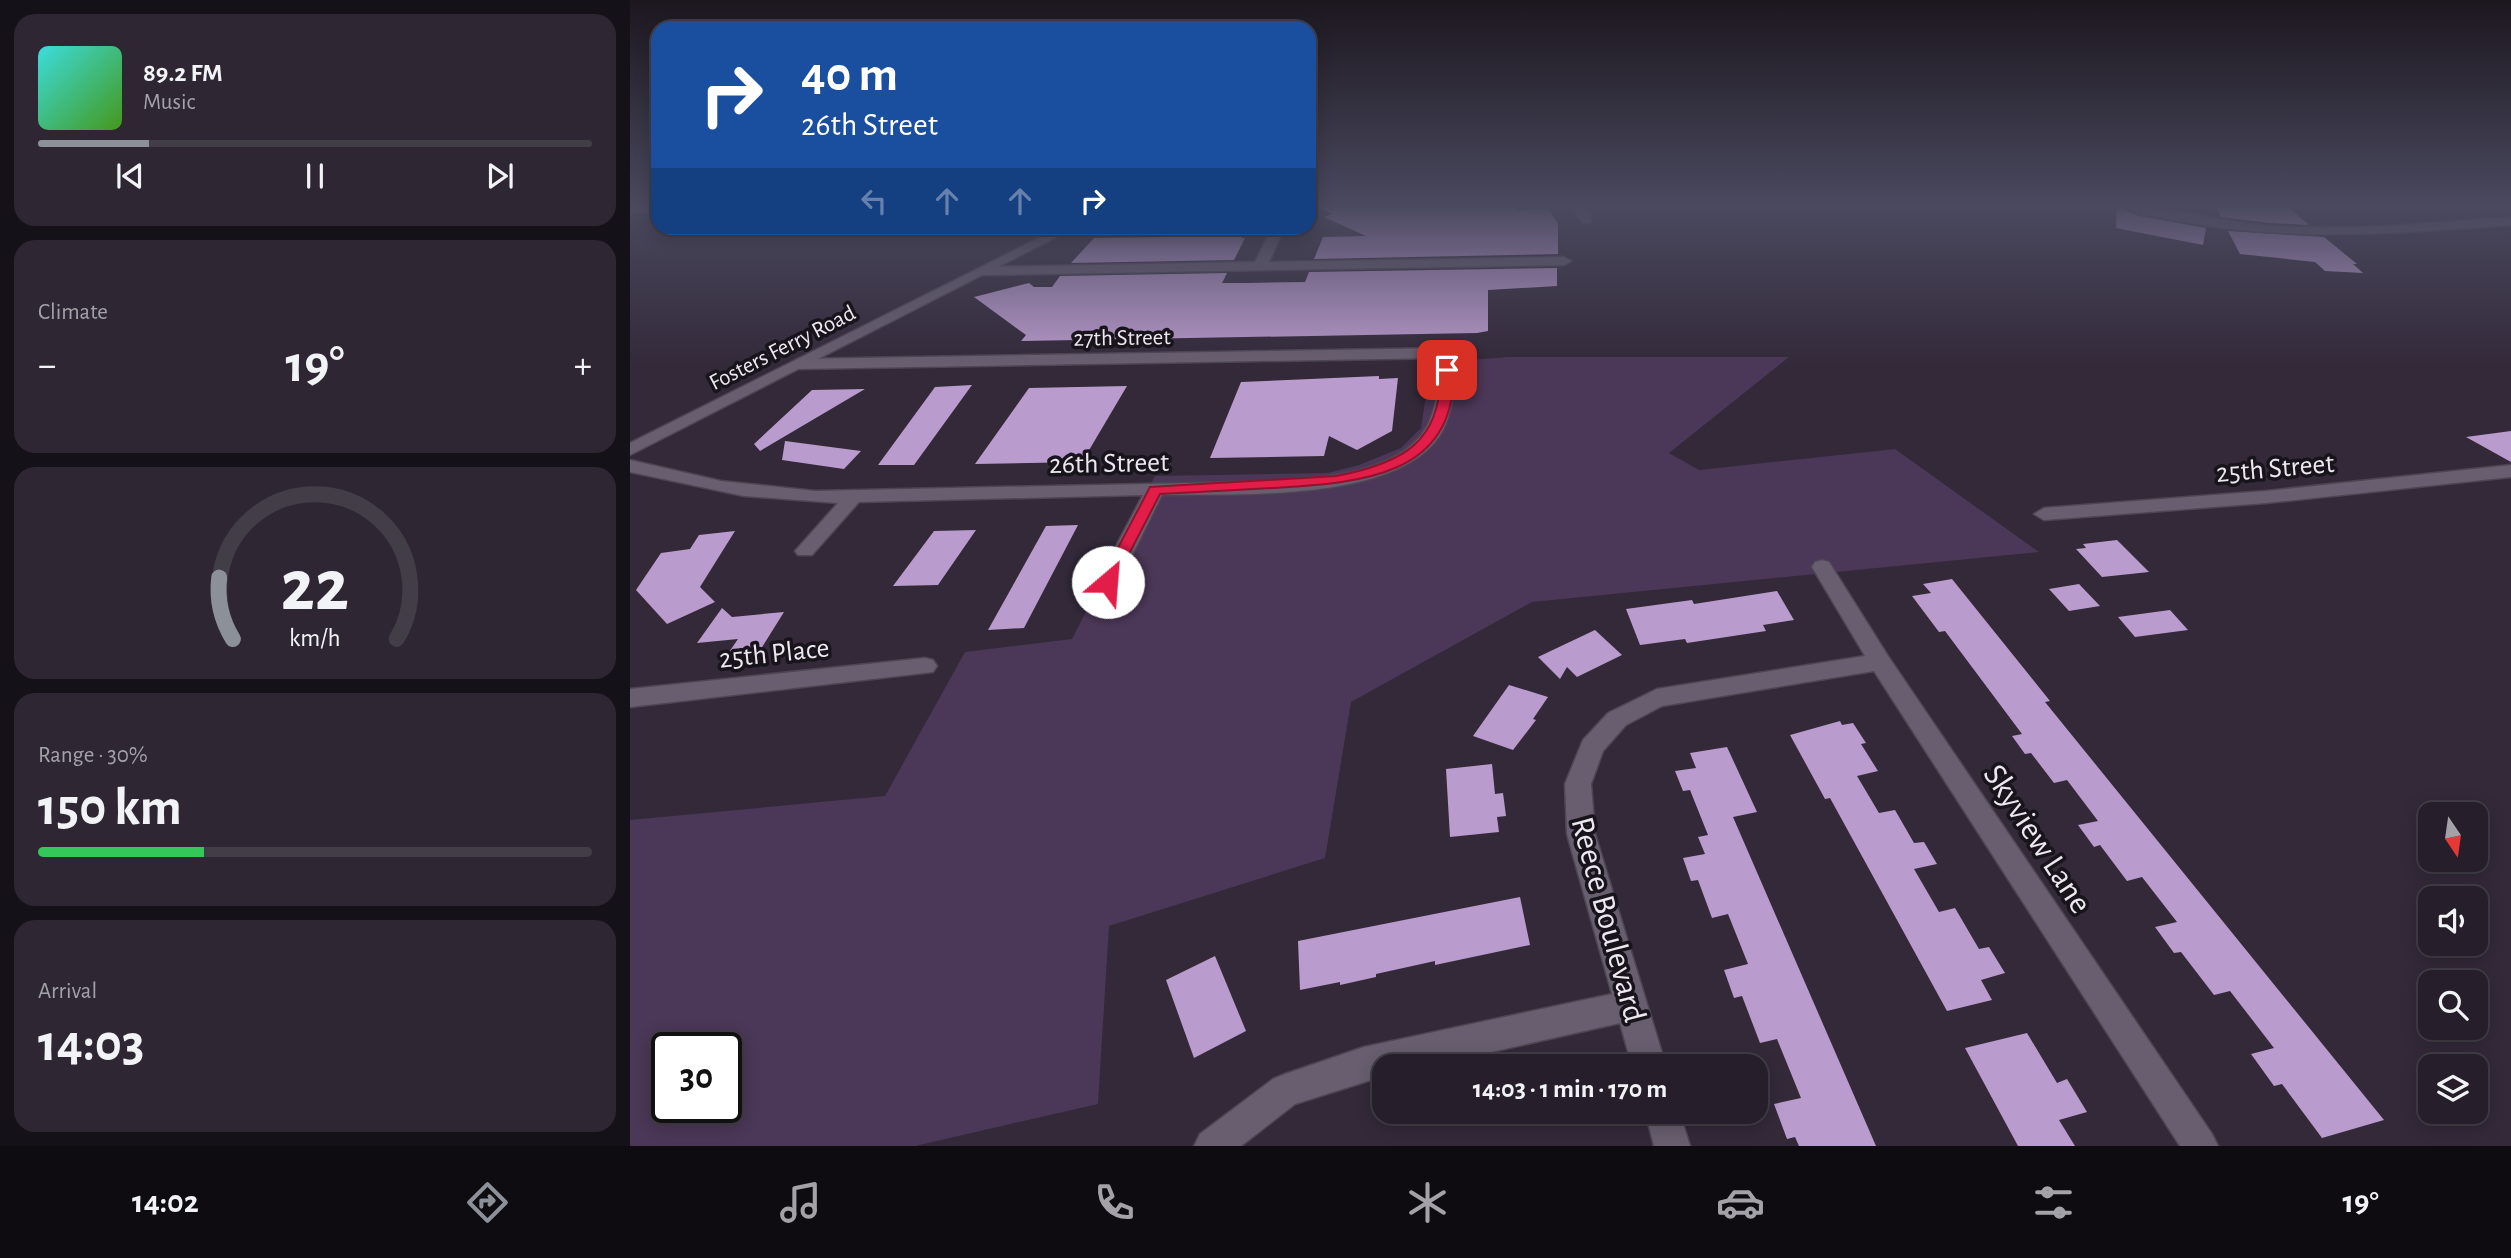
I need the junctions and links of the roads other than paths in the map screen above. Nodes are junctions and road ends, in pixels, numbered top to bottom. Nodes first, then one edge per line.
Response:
1 (1005, 259) edge
2 (1263, 259) edge
3 (1564, 261) dead end
4 (1260, 266) junction
5 (982, 271) junction
6 (1446, 354) joint
7 (798, 364) junction
8 (630, 450) edge
9 (630, 466) edge
10 (2511, 471) edge
11 (1155, 490) junction
12 (853, 497) junction
13 (2044, 514) dead end
14 (806, 551) dead end
15 (1822, 567) dead end
16 (1108, 582) dead end
17 (1880, 662) junction
18 (925, 666) dead end
19 (630, 698) edge
20 (1631, 1005) junction
21 (1645, 1054) edge
22 (1666, 1124) edge
23 (1212, 1146) edge
24 (1672, 1146) edge
25 (2200, 1146) edge

1 - 5 street, Fosters Ferry Road
2 - 4 street
3 - 4 street
4 - 5 street
5 - 7 street, Fosters Ferry Road
6 - 7 street, 27th Street
6 - 11 street, 26th Street
7 - 8 street, Fosters Ferry Road
9 - 12 street, 26th Street
10 - 13 street, 25th Street
11 - 12 street, 26th Street
11 - 16 street
12 - 14 street
15 - 17 street, Skyview Lane
17 - 20 street, Reece Boulevard
17 - 25 street, Skyview Lane
18 - 19 street, 25th Place
20 - 21 street, Reece Boulevard
20 - 23 street
22 - 24 street

